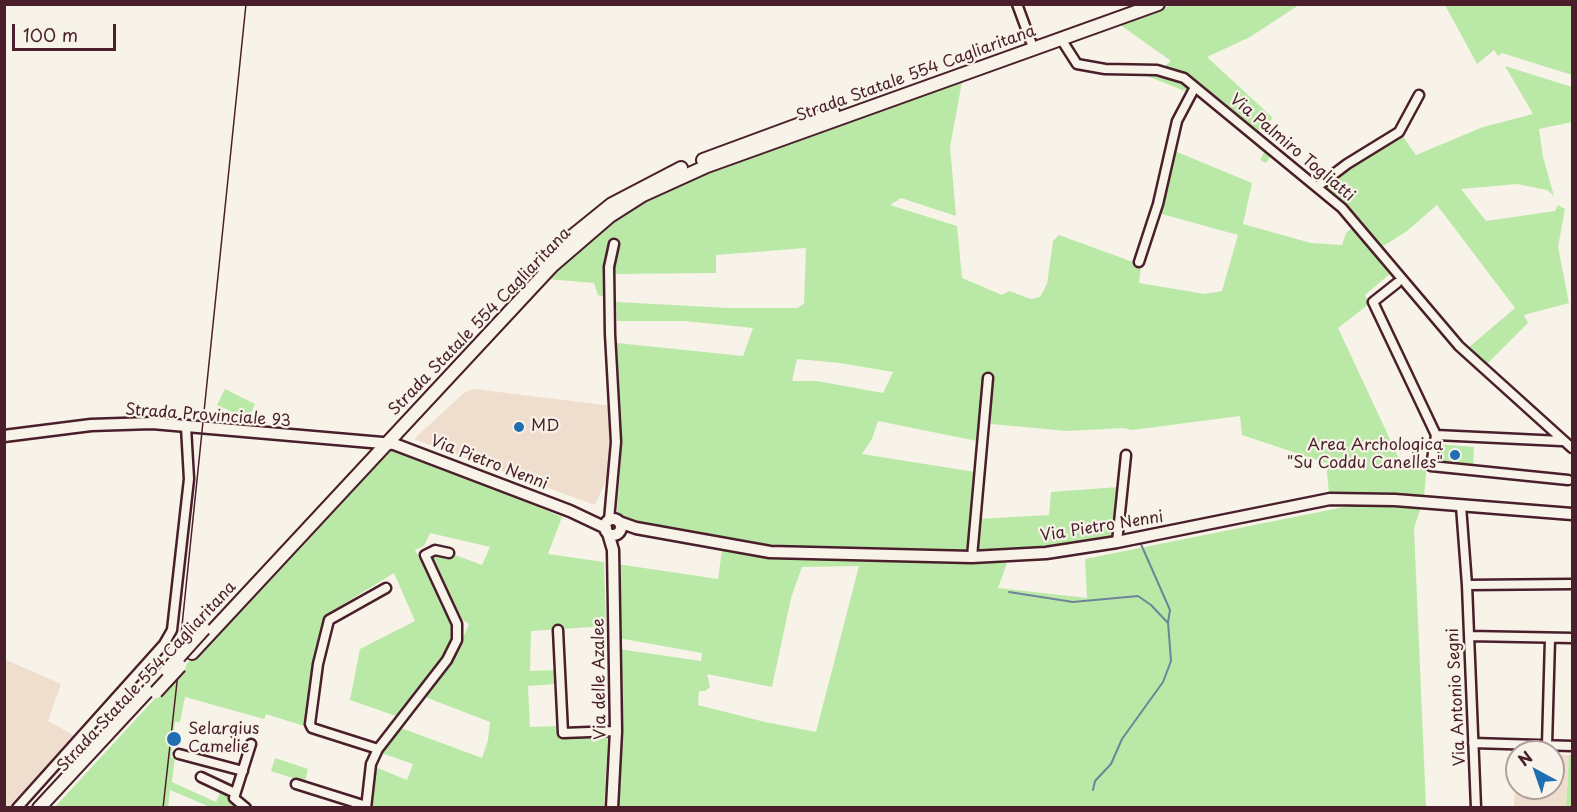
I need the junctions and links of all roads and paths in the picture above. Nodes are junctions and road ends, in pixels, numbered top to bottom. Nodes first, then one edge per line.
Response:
1 (1017, 4) edge
2 (1137, 4) edge
3 (1158, 4) edge
4 (1061, 39) junction
5 (1031, 42) junction
6 (1195, 87) junction
7 (1419, 95) dead end
8 (1318, 186) junction
9 (614, 244) dead end
10 (1139, 262) dead end
11 (1397, 283) dead end
12 (988, 378) dead end
13 (186, 427) junction
14 (1436, 435) junction
15 (4, 436) edge
16 (1561, 441) junction
17 (380, 444) junction
18 (1572, 448) edge
19 (1126, 455) dead end
20 (1568, 480) dead end
21 (1461, 506) junction
22 (1572, 514) edge
23 (613, 526) junction
24 (1117, 542) junction
25 (449, 553) dead end
26 (972, 556) junction
27 (1572, 584) edge
28 (1467, 585) junction
29 (386, 588) dead end
30 (558, 630) dead end
31 (1469, 636) junction
32 (1572, 638) edge
33 (1550, 639) junction
34 (616, 731) junction
35 (1547, 740) edge
36 (1473, 743) junction
37 (251, 744) dead end
38 (1505, 744) edge
39 (378, 749) junction
40 (179, 754) dead end
41 (243, 771) junction
42 (201, 777) dead end
43 (297, 784) dead end
44 (235, 793) junction
45 (52, 801) edge
46 (17, 807) edge
47 (39, 807) edge
48 (246, 807) edge
49 (366, 807) edge
50 (612, 807) edge
51 (1476, 807) edge

1 - 5 street
2 - 5 main road, Strada Statale 554 Cagliaritana
3 - 4 main road, Strada Statale 554 Cagliaritana
4 - 6 street, Via Palmiro Togliatti
4 - 17 main road, Strada Statale 554 Cagliaritana
5 - 17 main road, Strada Statale 554 Cagliaritana
6 - 8 street, Via Palmiro Togliatti
6 - 10 street
7 - 8 street
8 - 16 street, Via Palmiro Togliatti
9 - 23 street
11 - 14 street
12 - 26 street
13 - 15 street, Strada Provinciale 93
13 - 17 street, Strada Provinciale 93
13 - 46 street
14 - 16 street
14 - 20 street
16 - 18 street, Via Palmiro Togliatti
17 - 23 street, Via Pietro Nenni
17 - 45 main road, Strada Statale 554 Cagliaritana, bridge
17 - 45 main road, Strada Statale 554 Cagliaritana, bridge
19 - 24 street
21 - 22 street, Via Pietro Nenni
21 - 24 street, Via Pietro Nenni
21 - 28 street, Via Antonio Segni
23 - 26 street, Via Pietro Nenni
23 - 34 street, Via delle Azalee
24 - 26 street, Via Pietro Nenni
25 - 39 street
27 - 28 street
28 - 31 street, Via Antonio Segni
29 - 39 street
30 - 34 street
31 - 33 street
31 - 36 street, Via Antonio Segni
32 - 33 street
33 - 35 street
34 - 50 street, Via delle Azalee
36 - 38 street
36 - 51 street, Via Antonio Segni
37 - 41 street
39 - 49 street
40 - 41 street
41 - 44 street
42 - 44 street
43 - 49 street
44 - 48 street
45 - 47 main road, Strada Statale 554 Cagliaritana

